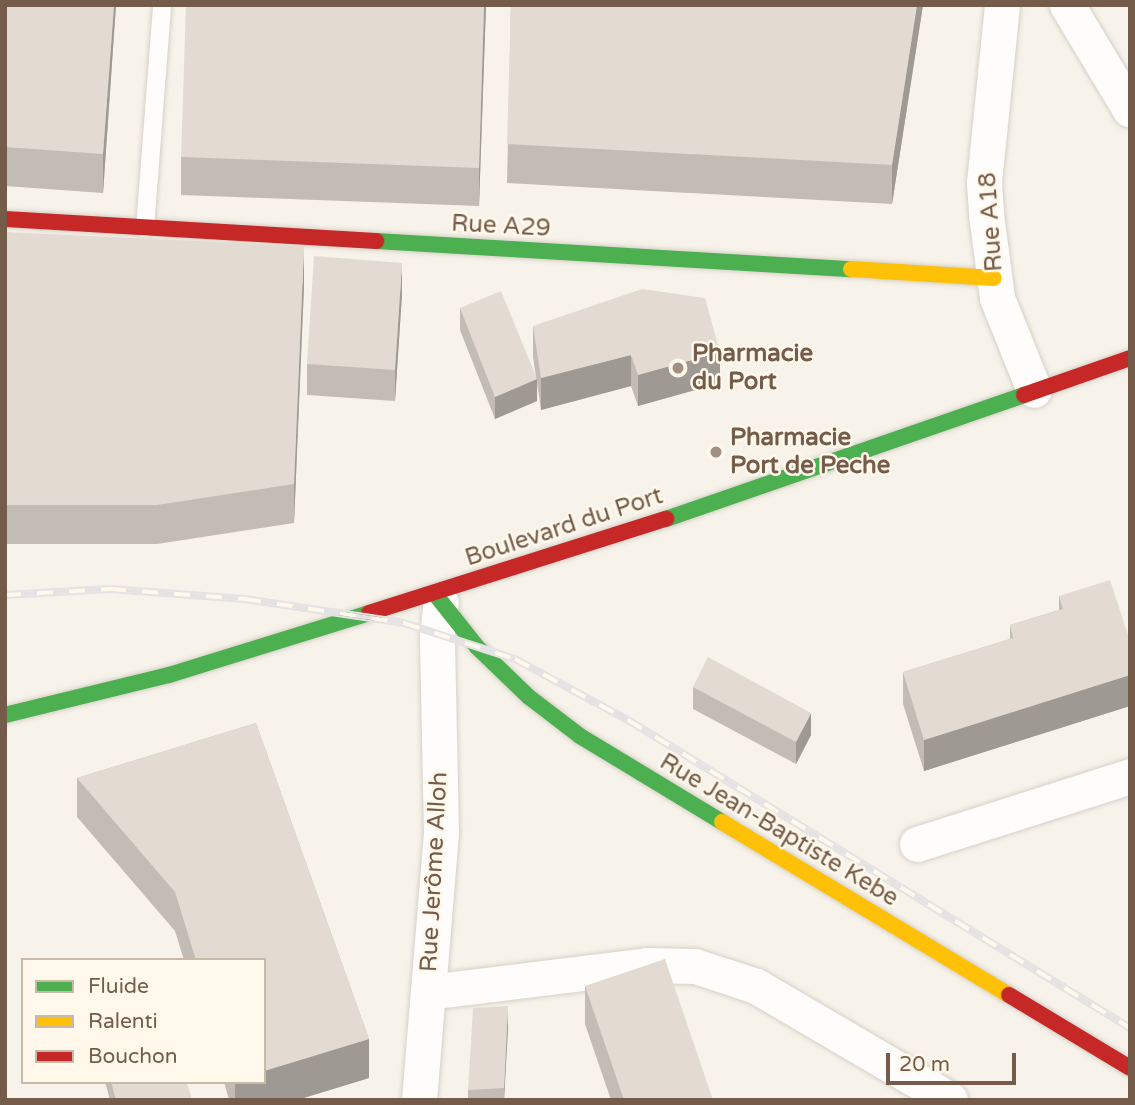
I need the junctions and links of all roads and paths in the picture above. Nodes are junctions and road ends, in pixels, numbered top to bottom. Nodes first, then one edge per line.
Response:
1 (162, 5) edge
2 (1002, 5) edge
3 (1067, 5) edge
4 (1130, 110) edge
5 (5, 219) edge
6 (145, 228) junction
7 (994, 278) junction
8 (1130, 358) edge
9 (1034, 390) junction
10 (438, 598) junction
11 (5, 715) edge
12 (1130, 776) edge
13 (917, 844) dead end
14 (428, 992) junction
15 (1130, 1068) edge
16 (419, 1100) edge
17 (950, 1100) edge

1 - 6 lane
2 - 7 street, Rue A18
3 - 4 street
5 - 6 street, Rue A29
6 - 7 street, Rue A29
7 - 9 street, Rue A18
8 - 9 street, Boulevard du Port
9 - 10 street, Boulevard du Port
10 - 11 street, Boulevard du Port
10 - 14 street, Rue Jerôme Alloh
10 - 15 street, Rue Jean-Baptiste Kebe
12 - 13 street
14 - 16 street, Rue Jerôme Alloh
14 - 17 street

